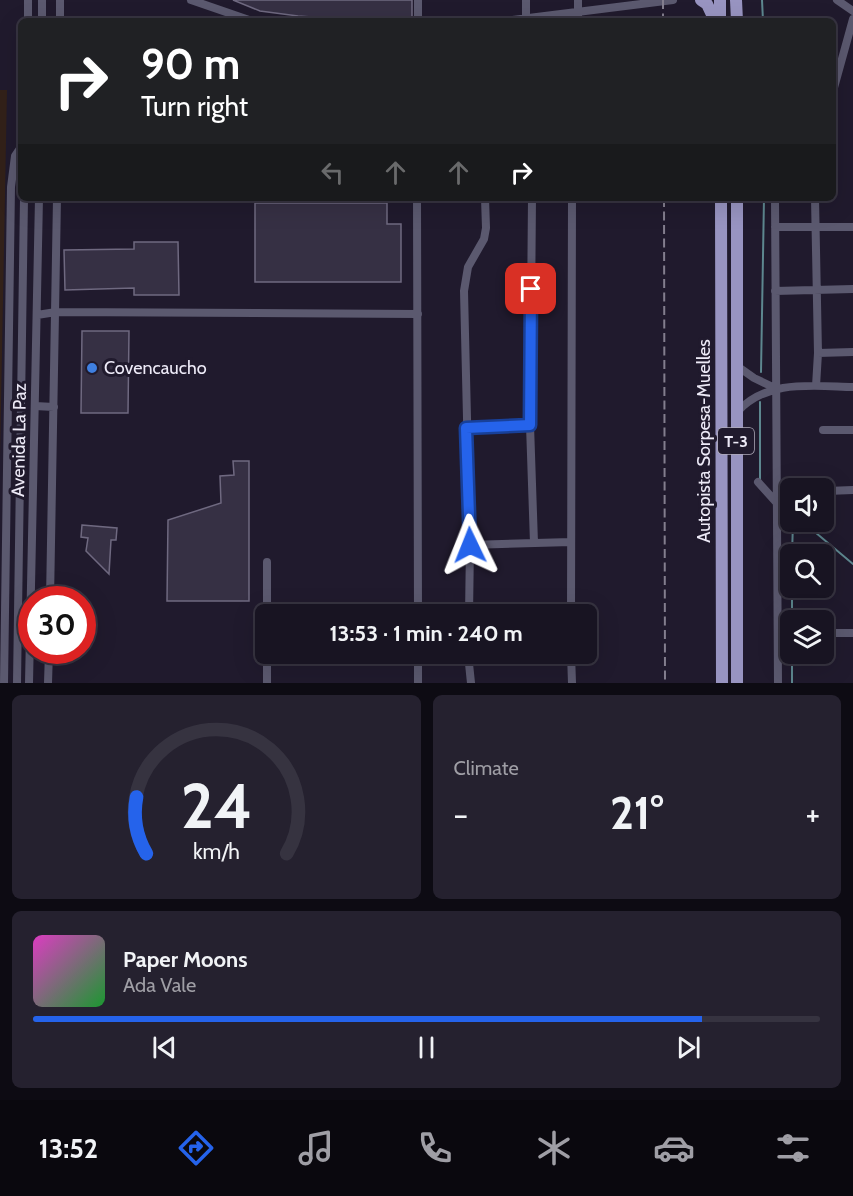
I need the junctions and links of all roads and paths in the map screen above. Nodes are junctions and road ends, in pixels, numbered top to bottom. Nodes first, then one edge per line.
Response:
1 (28, 0) edge
2 (42, 0) edge
3 (60, 0) edge
4 (191, 0) edge
5 (418, 0) edge
6 (526, 0) edge
7 (578, 0) edge
8 (673, 0) edge
9 (701, 0) edge
10 (720, 0) edge
11 (736, 0) edge
12 (837, 0) edge
13 (853, 11) edge
14 (578, 17) edge
15 (28, 18) edge
16 (42, 18) edge
17 (60, 18) edge
18 (243, 18) edge
19 (418, 18) edge
20 (526, 18) joint
21 (714, 18) edge
22 (720, 18) edge
23 (737, 18) edge
24 (853, 19) edge
25 (836, 81) edge
26 (18, 152) edge
27 (24, 201) edge
28 (39, 201) edge
29 (57, 201) edge
30 (417, 201) edge
31 (485, 201) edge
32 (532, 201) edge
33 (572, 201) edge
34 (721, 201) edge
35 (737, 201) edge
36 (775, 201) edge
37 (815, 201) edge
38 (775, 227) junction
39 (853, 227) edge
40 (815, 228) junction
41 (853, 289) edge
42 (775, 291) junction
43 (817, 291) junction
44 (56, 312) junction
45 (418, 314) junction
46 (37, 315) junction
47 (853, 352) edge
48 (818, 353) junction
49 (737, 366) junction
50 (816, 386) junction
51 (853, 387) edge
52 (775, 388) junction
53 (34, 406) junction
54 (54, 406) junction
55 (736, 412) junction
56 (530, 425) junction
57 (466, 428) junction
58 (823, 430) dead end
59 (853, 430) edge
60 (758, 482) dead end
61 (853, 490) edge
62 (834, 491) edge
63 (776, 502) junction
64 (571, 542) junction
65 (534, 543) junction
66 (470, 545) junction
67 (267, 562) dead end
68 (50, 586) edge
69 (267, 604) edge
70 (418, 604) edge
71 (469, 604) edge
72 (571, 604) edge
73 (834, 633) edge
74 (853, 633) edge
75 (49, 664) edge
76 (267, 664) edge
77 (418, 664) edge
78 (469, 664) edge
79 (572, 664) edge
80 (4, 683) edge
81 (17, 683) edge
82 (29, 683) edge
83 (48, 683) edge
84 (267, 683) edge
85 (418, 683) edge
86 (471, 683) edge
87 (572, 683) edge
88 (722, 683) edge
89 (737, 683) edge
90 (778, 683) edge

1 - 15 street
2 - 16 street
3 - 17 street
4 - 18 street
5 - 19 street
6 - 20 street
7 - 14 street
8 - 14 street
9 - 21 main road
10 - 22 main road
11 - 23 main road
12 - 13 street
14 - 20 street
24 - 25 street
26 - 80 street
27 - 81 street, Avenida La Paz
28 - 46 street, Avenida La Paz
29 - 44 street
30 - 45 street
31 - 57 street
32 - 56 street
33 - 64 street
34 - 88 main road, Autopista Sorpesa-Muelles / T-3
35 - 49 main road, Autopista Sorpesa-Muelles / T-3
36 - 38 street
37 - 40 street
38 - 40 street
38 - 42 street
39 - 40 street
40 - 43 street
41 - 43 street
42 - 43 street
42 - 52 street
43 - 48 street
44 - 45 street
44 - 46 street
44 - 54 street
45 - 70 street
46 - 53 street, Avenida La Paz
47 - 48 street
48 - 50 street
49 - 52 street
49 - 55 main road, Autopista Sorpesa-Muelles / T-3
50 - 51 street
50 - 52 street
52 - 55 street
52 - 63 street
53 - 54 street
53 - 82 street, Avenida La Paz
54 - 68 street
55 - 89 main road, Autopista Sorpesa-Muelles / T-3
56 - 57 street
56 - 65 street
57 - 66 street
58 - 59 street
60 - 63 street
61 - 62 street
63 - 90 street
64 - 65 street
64 - 72 street
65 - 66 street
66 - 71 street
67 - 69 street
73 - 74 street
75 - 83 street
76 - 84 street
77 - 85 street
78 - 86 street
79 - 87 street

